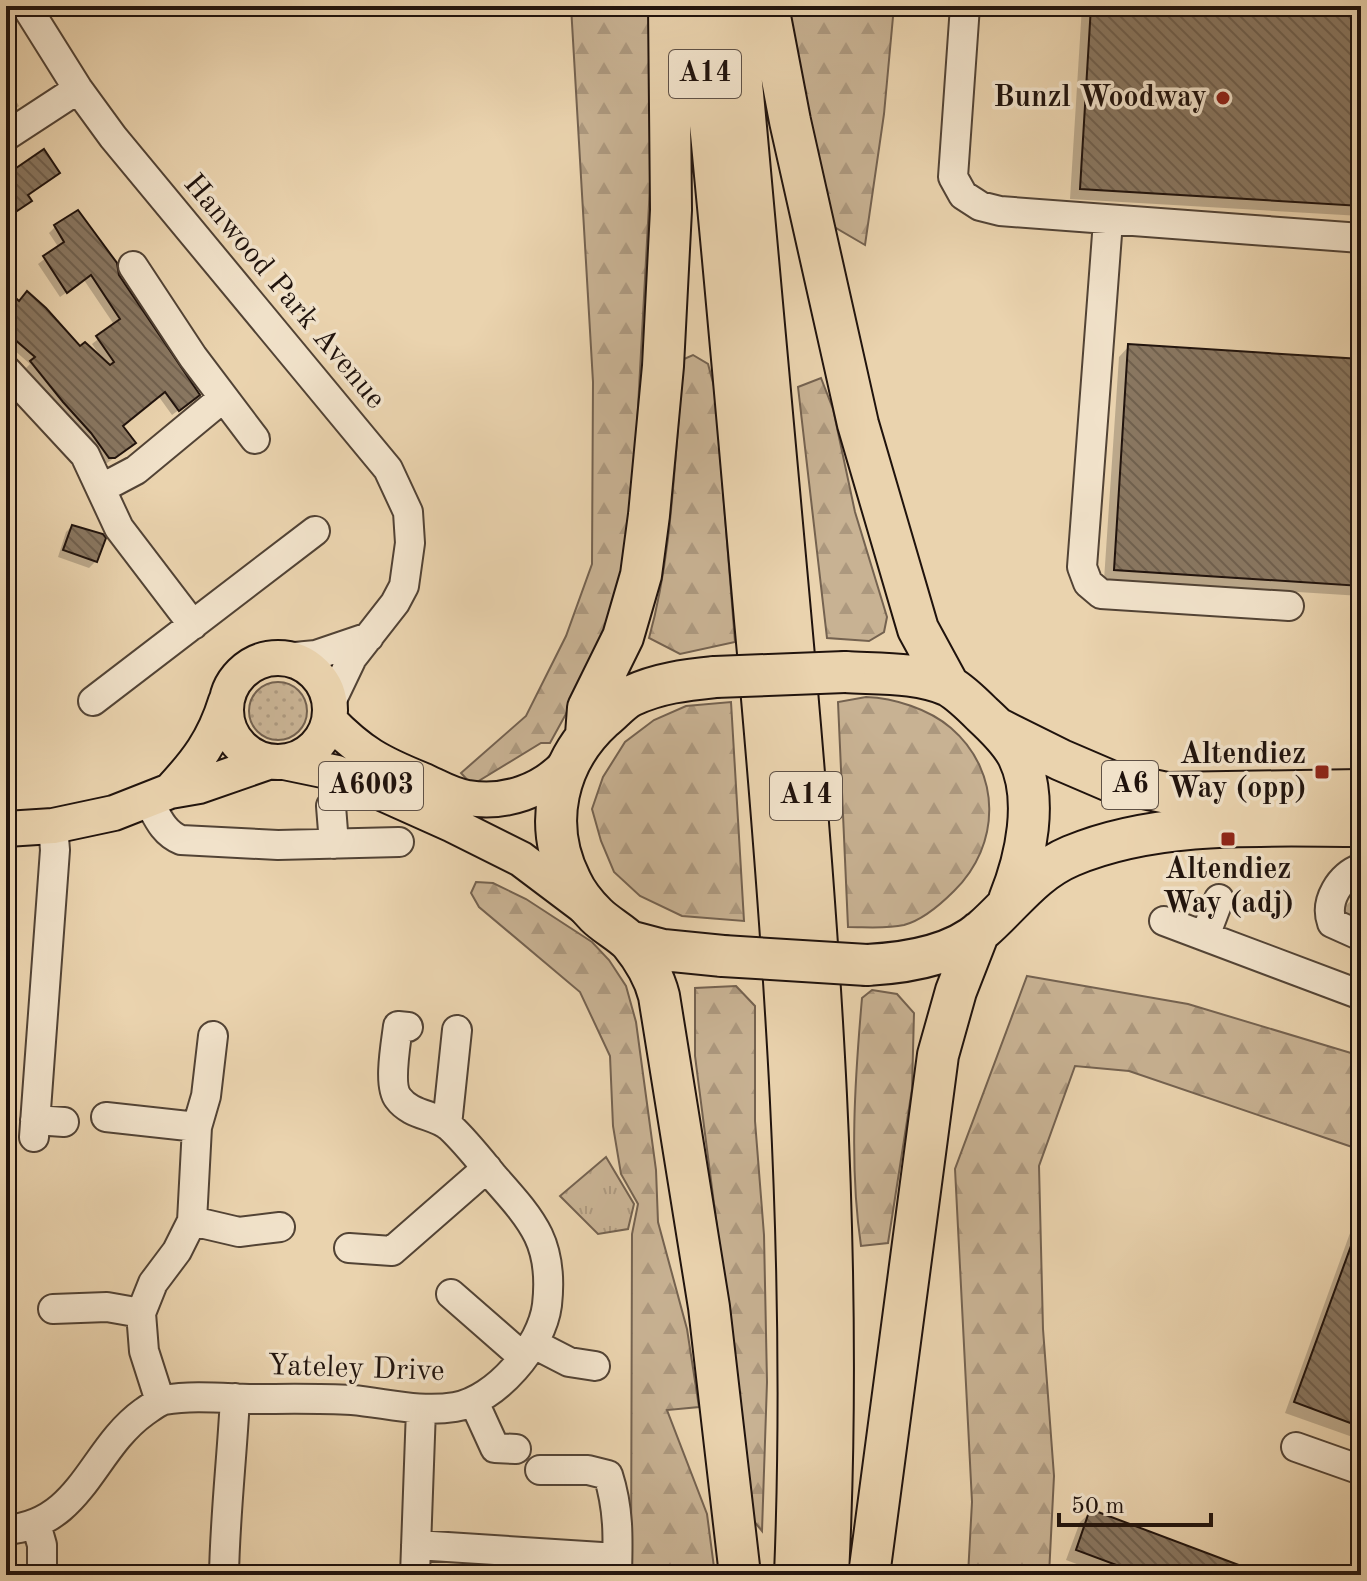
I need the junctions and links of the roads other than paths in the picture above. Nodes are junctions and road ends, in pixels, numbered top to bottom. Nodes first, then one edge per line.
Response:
1 (26, 6) edge
2 (669, 6) edge
3 (698, 6) edge
4 (735, 6) edge
5 (768, 6) edge
6 (965, 6) edge
7 (78, 89) junction
8 (6, 136) edge
9 (1108, 221) junction
10 (1361, 238) edge
11 (133, 266) dead end
12 (6, 370) edge
13 (223, 398) junction
14 (255, 439) dead end
15 (102, 488) junction
16 (315, 531) dead end
17 (1289, 606) dead end
18 (193, 625) junction
19 (370, 637) junction
20 (284, 658) junction
21 (949, 686) junction
22 (228, 695) junction
23 (93, 701) dead end
24 (330, 712) junction
25 (997, 728) junction
26 (577, 749) junction
27 (276, 762) junction
28 (1361, 790) edge
29 (159, 796) junction
30 (331, 806) dead end
31 (53, 826) junction
32 (1361, 826) edge
33 (6, 829) edge
34 (399, 842) dead end
35 (334, 844) junction
36 (1359, 868) edge
37 (1219, 899) dead end
38 (596, 915) junction
39 (992, 920) junction
40 (1164, 921) dead end
41 (1205, 936) junction
42 (1361, 936) edge
43 (629, 941) junction
44 (1361, 995) edge
45 (408, 1027) dead end
46 (213, 1036) dead end
47 (463, 1045) dead end
48 (106, 1117) dead end
49 (64, 1122) dead end
50 (447, 1125) junction
51 (197, 1127) junction
52 (487, 1168) junction
53 (192, 1221) junction
54 (280, 1227) dead end
55 (349, 1248) dead end
56 (451, 1294) dead end
57 (53, 1309) dead end
58 (141, 1313) junction
59 (529, 1350) junction
60 (595, 1366) dead end
61 (235, 1398) junction
62 (160, 1401) junction
63 (474, 1402) junction
64 (421, 1409) junction
65 (1296, 1447) dead end
66 (516, 1449) dead end
67 (540, 1470) dead end
68 (1361, 1470) edge
69 (36, 1524) junction
70 (6, 1530) edge
71 (416, 1545) junction
72 (542, 1564) edge
73 (617, 1566) edge
74 (42, 1575) edge
75 (224, 1575) edge
76 (415, 1575) edge
77 (740, 1575) edge
78 (795, 1575) edge
79 (828, 1575) edge
80 (869, 1575) edge

1 - 7 street, Hanwood Park Avenue
2 - 26 highway, A14
3 - 78 highway, A14
4 - 79 highway, A14
5 - 21 highway, A14
6 - 9 street
7 - 8 street
7 - 19 street, Hanwood Park Avenue
9 - 10 street
9 - 17 street
11 - 13 street
12 - 15 street
13 - 14 street
13 - 15 street
15 - 18 street
16 - 18 street
18 - 23 street
19 - 20 street
19 - 24 street, Hanwood Park Avenue
20 - 22 main road
20 - 24 main road
21 - 25 highway
21 - 26 highway, bridge
22 - 27 main road
22 - 29 main road
24 - 26 main road, A6003
24 - 27 main road
25 - 28 highway, A6
25 - 39 highway
26 - 38 highway
27 - 29 main road
27 - 38 main road, A6003
29 - 31 main road
29 - 35 street
30 - 35 street
31 - 33 main road
31 - 49 street
32 - 39 highway, A6
34 - 35 street
36 - 42 street
37 - 41 street
38 - 43 highway
39 - 43 highway, bridge
39 - 80 highway
40 - 41 street
41 - 44 street
43 - 77 highway
45 - 50 street
46 - 51 street
47 - 50 street
48 - 51 street
50 - 52 street, Yateley Drive
51 - 53 street
52 - 55 street
52 - 59 street, Yateley Drive
53 - 54 street
53 - 58 street
56 - 59 street
57 - 58 street
58 - 62 street
59 - 60 street
59 - 63 street, Yateley Drive
61 - 62 street, Yateley Drive
61 - 64 street, Yateley Drive
61 - 75 street
62 - 69 street
63 - 64 street, Yateley Drive
63 - 66 street
64 - 71 street
65 - 68 street
67 - 73 street
69 - 70 street
69 - 74 street
71 - 72 street
71 - 76 street
72 - 73 street

